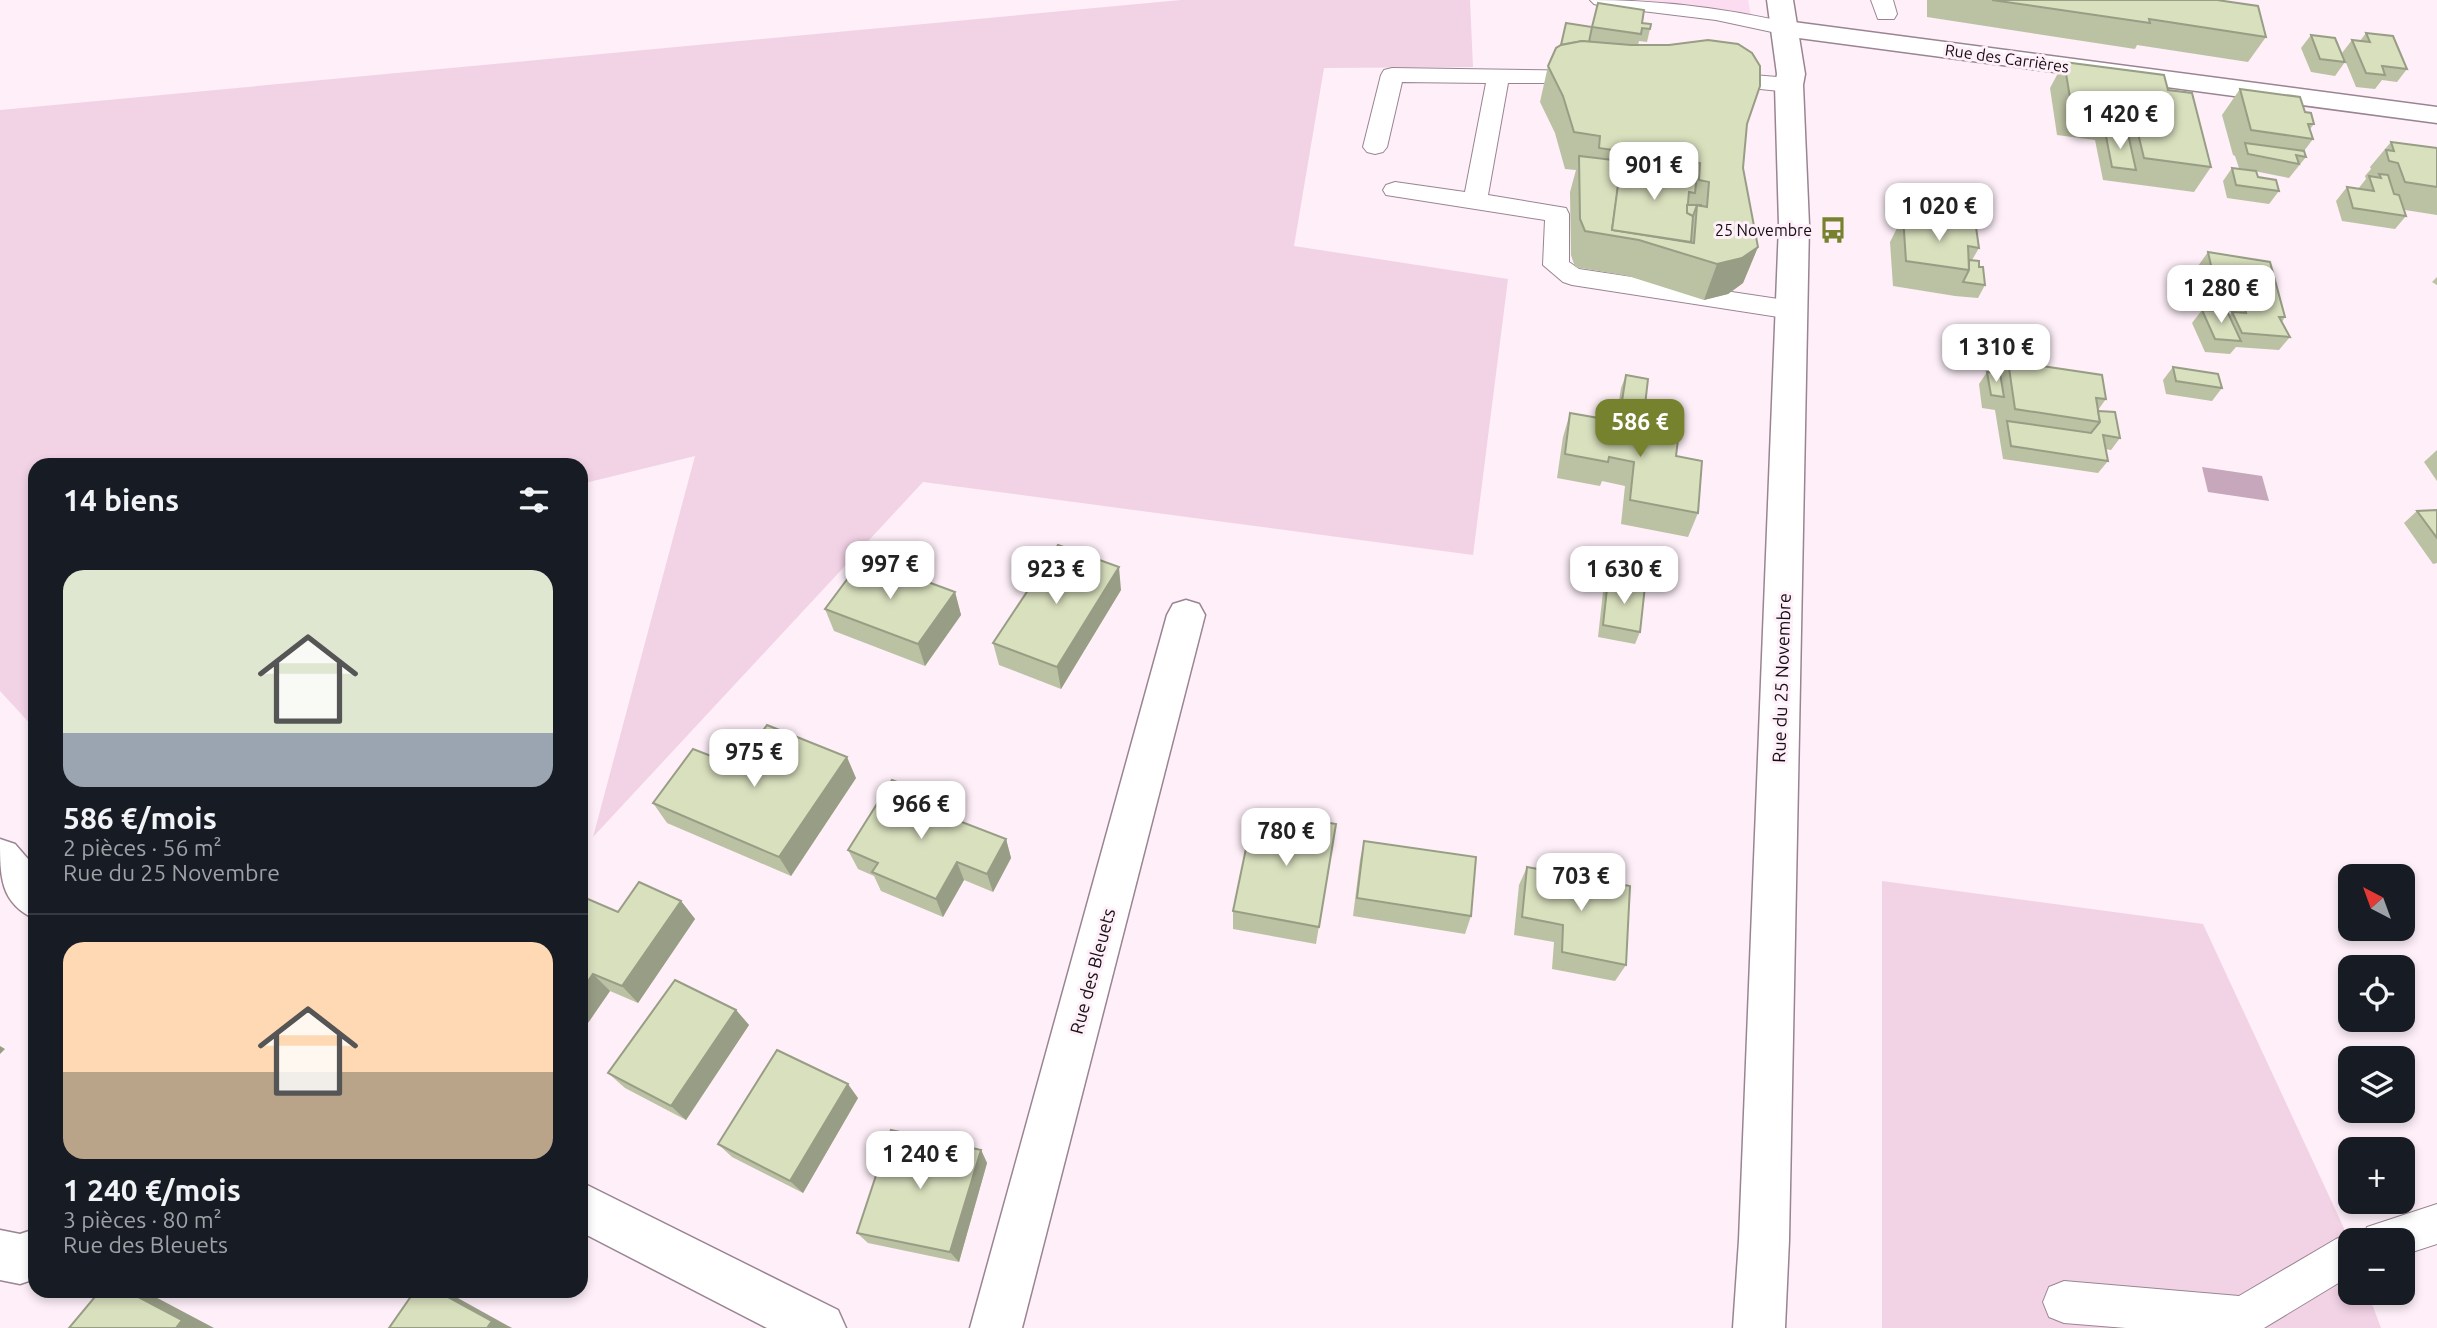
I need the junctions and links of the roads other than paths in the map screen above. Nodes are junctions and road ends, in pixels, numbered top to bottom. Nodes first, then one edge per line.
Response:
1 (1601, 0) edge
2 (1679, 4) edge
3 (1783, 15) edge
4 (1498, 76) junction
5 (1607, 76) edge
6 (1698, 78) edge
7 (1789, 85) junction
8 (2436, 115) edge
9 (1375, 147) dead end
10 (1395, 190) dead end
11 (1475, 201) junction
12 (1792, 310) junction
13 (1186, 615) dead end
14 (0, 858) edge
15 (28, 891) edge
16 (588, 1210) edge
17 (2437, 1224) edge
18 (2415, 1231) edge
19 (0, 1255) edge
20 (28, 1256) edge
21 (2338, 1261) edge
22 (2064, 1302) dead end
23 (820, 1328) edge
24 (996, 1328) edge
25 (1759, 1328) edge

1 - 2 lane
2 - 3 lane
3 - 7 street, Rue du 25 Novembre
3 - 8 street, Rue des Carrières
4 - 5 lane
4 - 9 lane
4 - 11 lane
6 - 7 lane
7 - 12 street, Rue du 25 Novembre
10 - 11 lane
11 - 12 lane
12 - 25 street, Rue du 25 Novembre
13 - 24 street, Rue des Bleuets
14 - 15 street
16 - 23 street
17 - 18 lane
19 - 20 street
21 - 22 lane

